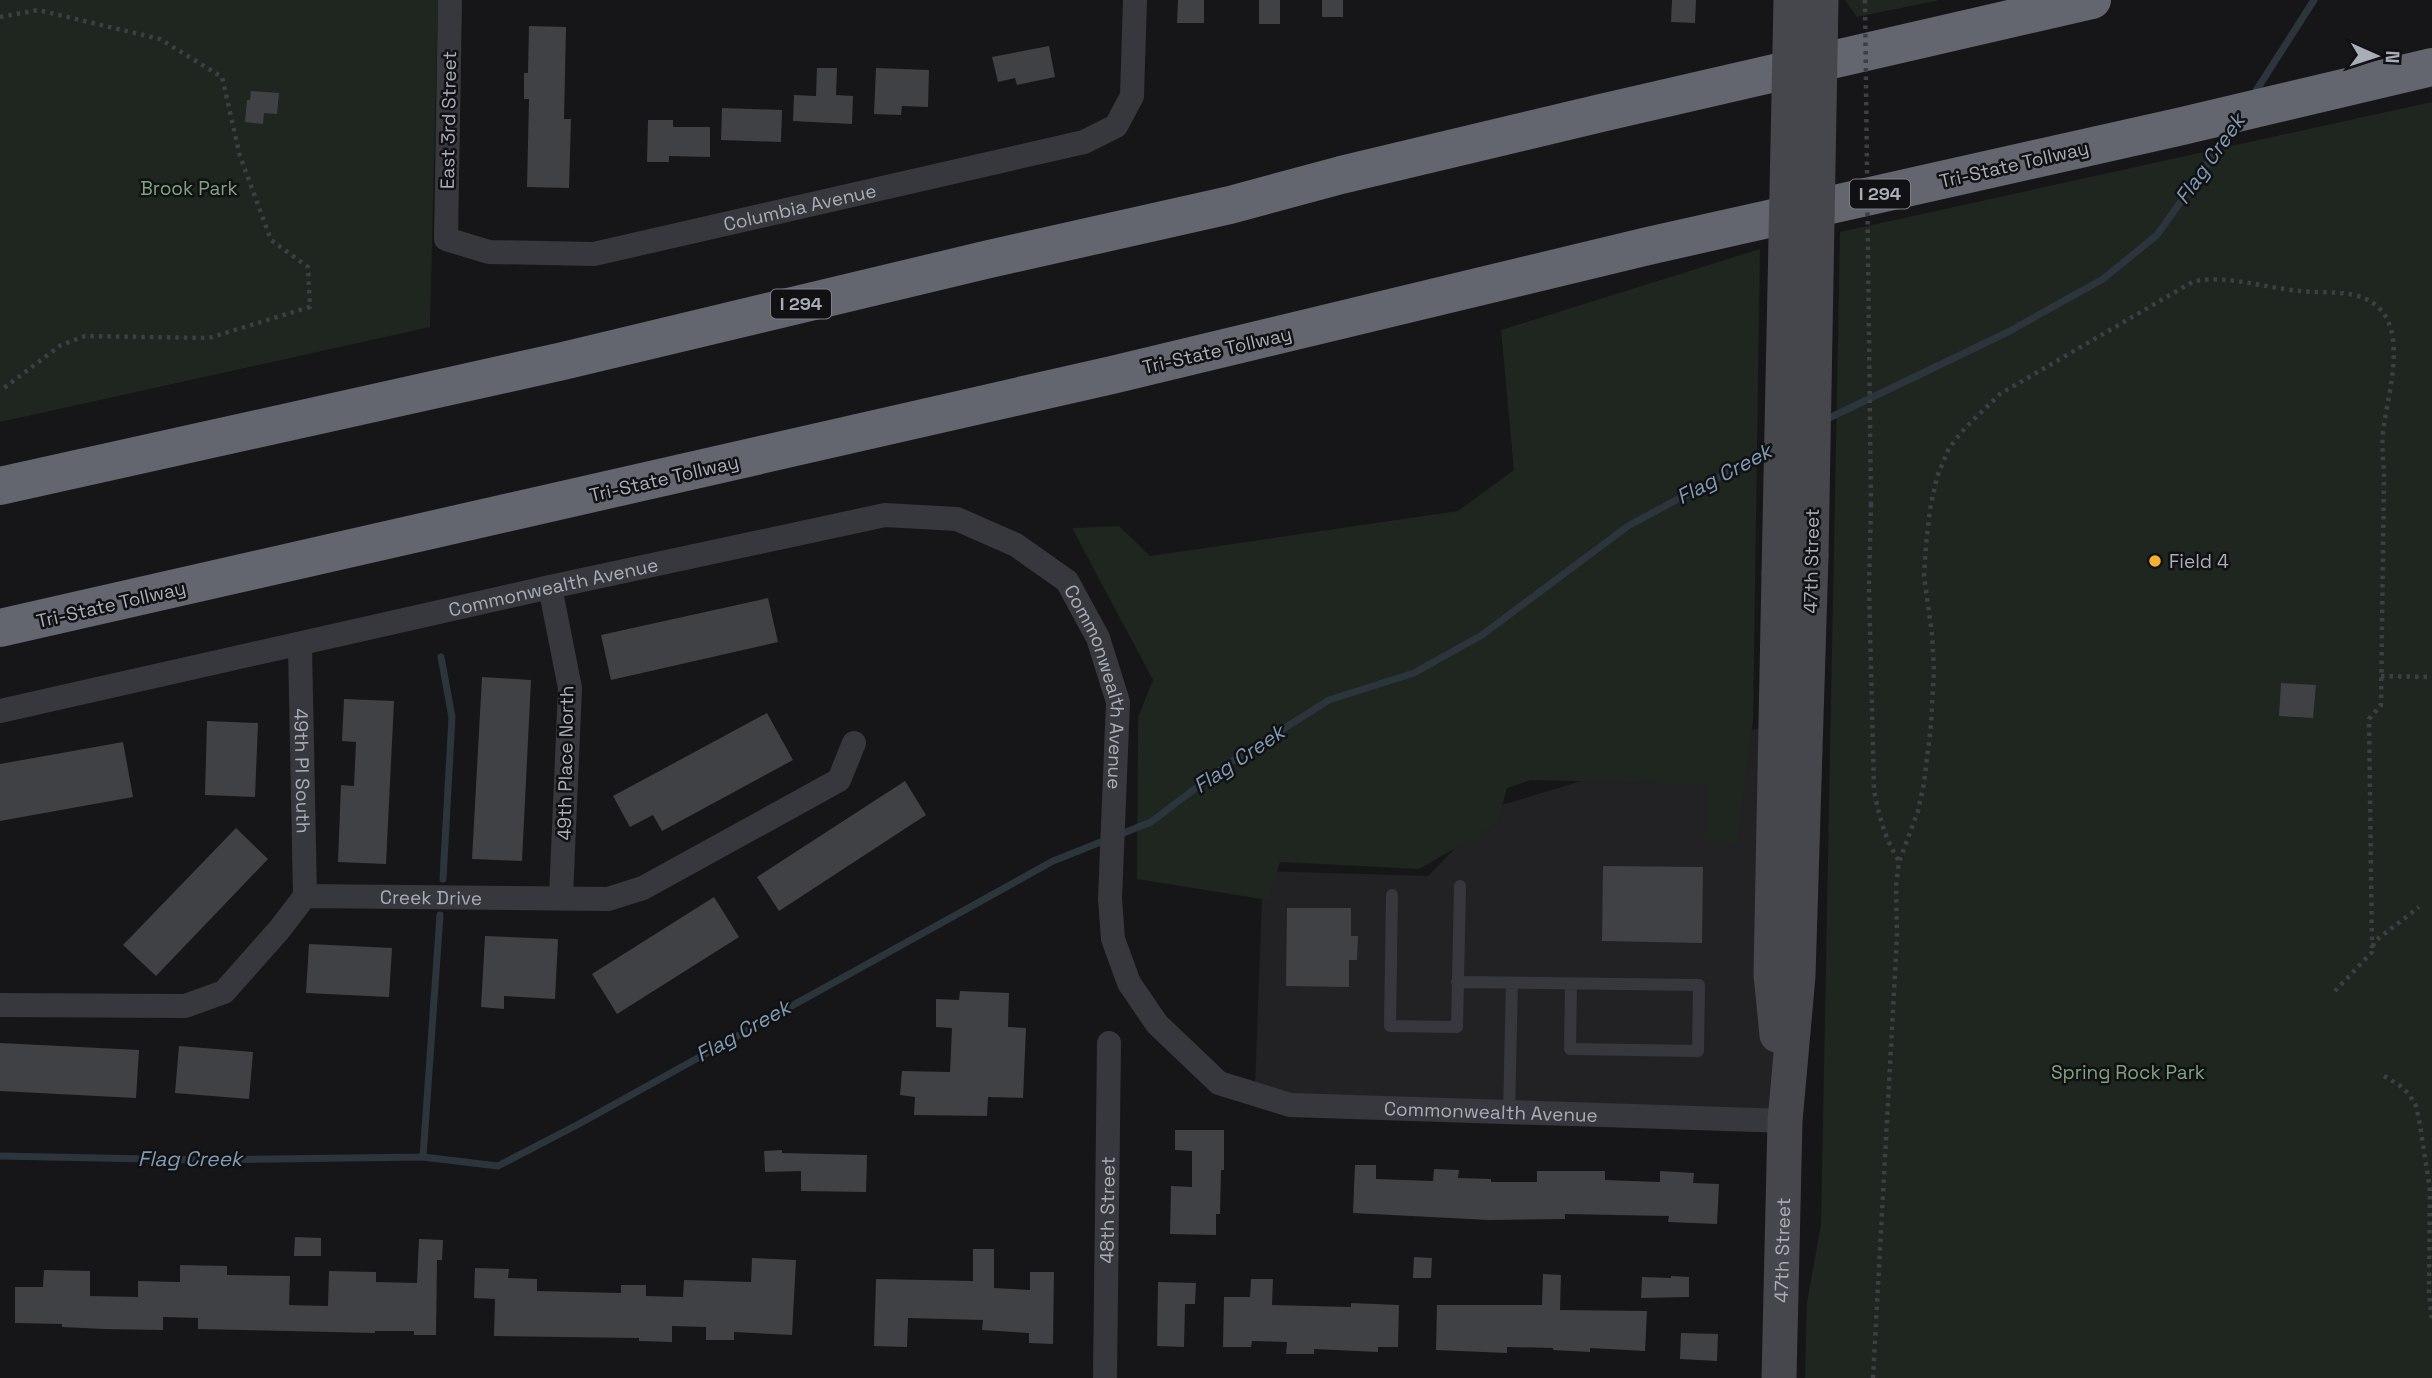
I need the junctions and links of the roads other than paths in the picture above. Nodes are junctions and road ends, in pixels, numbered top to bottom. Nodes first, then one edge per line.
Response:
1 (450, 0) edge
2 (1135, 0) edge
3 (1791, 0) edge
4 (1821, 0) edge
5 (2092, 0) edge
6 (2432, 66) edge
7 (446, 239) joint
8 (0, 486) edge
9 (550, 587) junction
10 (0, 628) edge
11 (300, 645) junction
12 (0, 711) edge
13 (854, 743) dead end
14 (1460, 887) dead end
15 (1392, 895) dead end
16 (305, 896) junction
17 (561, 897) junction
18 (1458, 982) junction
19 (1512, 983) junction
20 (1571, 984) junction
21 (0, 1005) edge
22 (1109, 1043) dead end
23 (1509, 1112) junction
24 (1785, 1121) junction
25 (1105, 1378) edge
26 (1779, 1378) edge

1 - 7 street, East 3rd Street
2 - 7 street, Columbia Avenue
3 - 24 main road, 47th Street, bridge
4 - 24 main road, 47th Street, bridge
5 - 8 highway, I 294
6 - 10 highway, Tri-State Tollway / I 294
9 - 11 street, Commonwealth Avenue
9 - 17 street, 49th Place North
9 - 23 street, Commonwealth Avenue
11 - 12 street, Commonwealth Avenue
11 - 16 street, 49th Pl South
13 - 17 street, Creek Drive
14 - 18 lane
15 - 18 lane
16 - 17 street, Creek Drive
16 - 21 street
18 - 19 lane
19 - 20 lane
19 - 23 lane
20 - 20 lane
22 - 25 street, 48th Street
23 - 24 street, Commonwealth Avenue
24 - 26 main road, 47th Street

